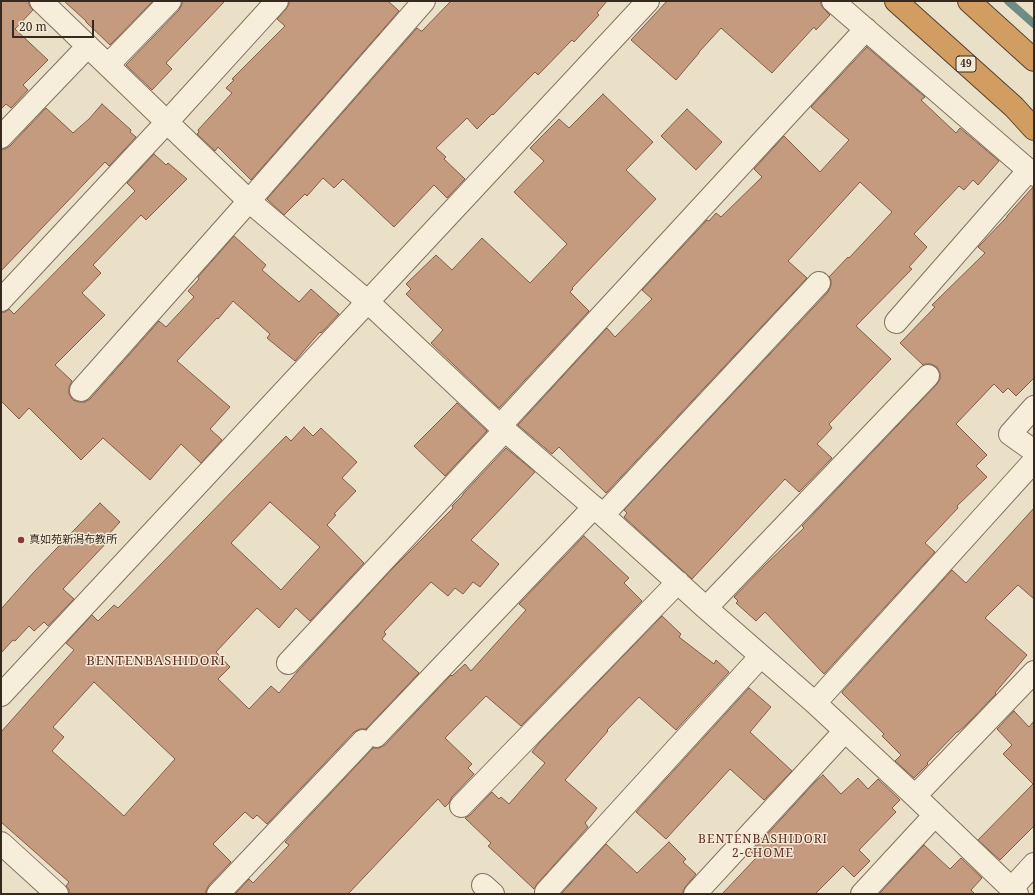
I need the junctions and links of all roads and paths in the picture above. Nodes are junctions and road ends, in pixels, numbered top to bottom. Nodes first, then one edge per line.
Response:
1 (41, 1) edge
2 (170, 1) edge
3 (277, 1) edge
4 (424, 1) edge
5 (648, 1) edge
6 (833, 1) edge
7 (896, 1) edge
8 (969, 1) edge
9 (866, 29) junction
10 (88, 46) junction
11 (1034, 60) edge
12 (108, 65) junction
13 (167, 122) junction
14 (1034, 129) edge
15 (1, 137) edge
16 (1031, 172) edge
17 (249, 200) junction
18 (820, 283) dead end
19 (1, 300) edge
20 (368, 302) junction
21 (896, 322) dead end
22 (928, 376) dead end
23 (81, 390) dead end
24 (1034, 407) edge
25 (503, 428) junction
26 (1034, 451) edge
27 (1034, 461) edge
28 (599, 511) junction
29 (678, 582) junction
30 (706, 608) junction
31 (761, 656) junction
32 (288, 663) dead end
33 (1034, 672) edge
34 (1, 695) edge
35 (815, 704) junction
36 (845, 731) junction
37 (915, 796) junction
38 (461, 806) dead end
39 (935, 815) junction
40 (1, 843) edge
41 (1034, 864) edge
42 (1014, 891) edge
43 (546, 892) dead end
44 (57, 894) edge
45 (218, 894) edge
46 (695, 894) edge
47 (862, 894) edge

1 - 10 street
2 - 12 street
3 - 13 street
4 - 17 street
5 - 20 street
6 - 9 street
7 - 14 highway, 49
8 - 11 highway
9 - 16 street
9 - 25 street
10 - 12 street
10 - 15 street
12 - 13 street
13 - 17 street
13 - 19 street
16 - 21 street
17 - 20 street
17 - 23 street
18 - 28 street
20 - 25 street
20 - 34 street
22 - 30 street
24 - 26 street
25 - 28 street
25 - 32 street
27 - 35 street
28 - 29 street
28 - 45 street
29 - 30 street
29 - 38 street
30 - 31 street
31 - 35 street
31 - 43 street
33 - 37 street
35 - 36 street
36 - 37 street
36 - 46 street
37 - 39 street
39 - 42 street
39 - 47 street
40 - 44 street
41 - 42 street

